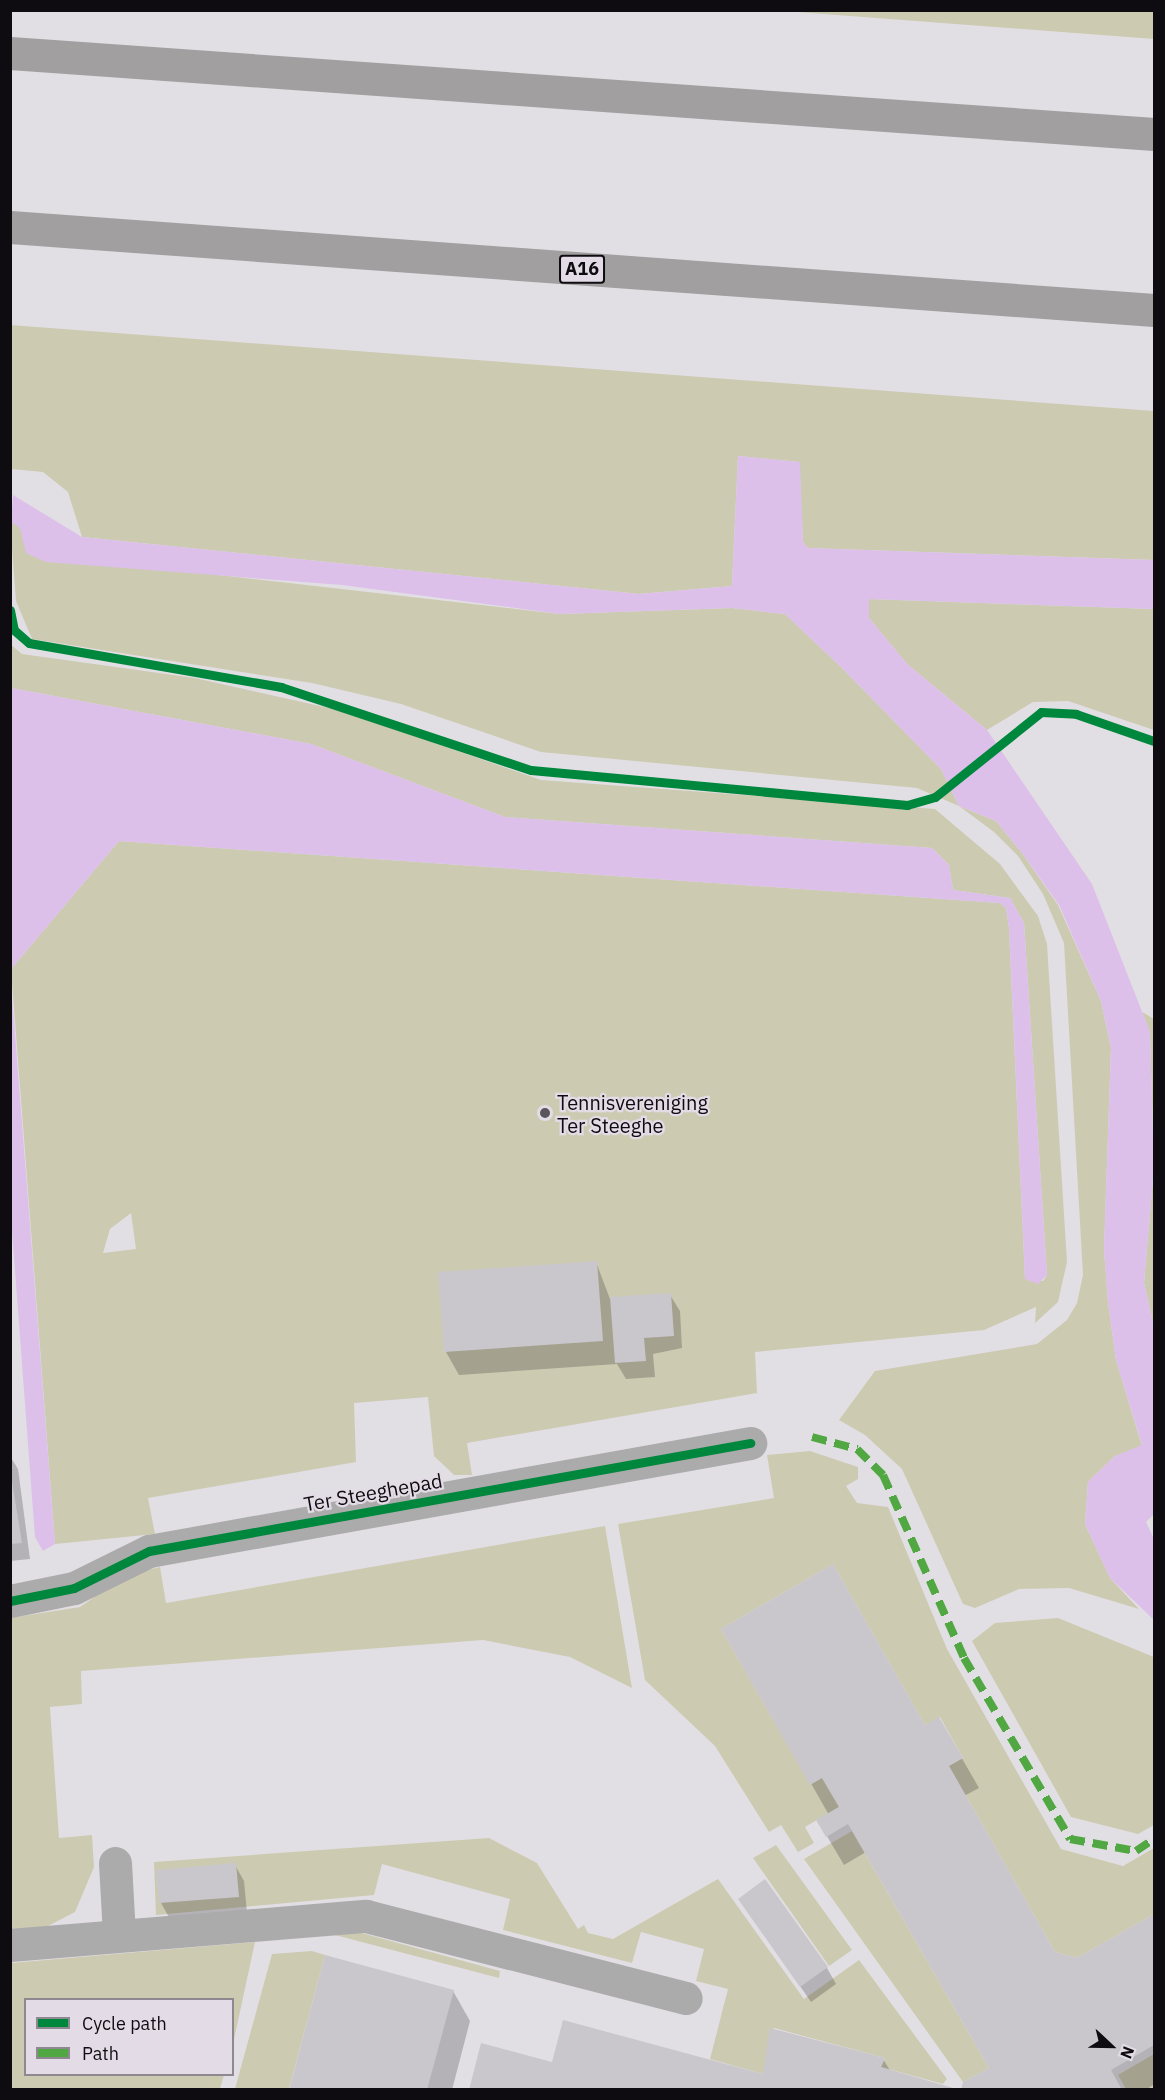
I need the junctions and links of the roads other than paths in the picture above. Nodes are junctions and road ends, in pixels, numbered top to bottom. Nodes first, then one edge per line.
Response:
1 (10, 53) edge
2 (1155, 134) edge
3 (10, 228) edge
4 (1155, 310) edge
5 (750, 1443) dead end
6 (10, 1601) edge
7 (115, 1863) dead end
8 (119, 1935) junction
9 (10, 1946) edge
10 (686, 1998) dead end

1 - 2 highway
3 - 4 highway, A16
5 - 6 street, Ter Steeghepad
7 - 8 street
8 - 9 street
8 - 10 street

